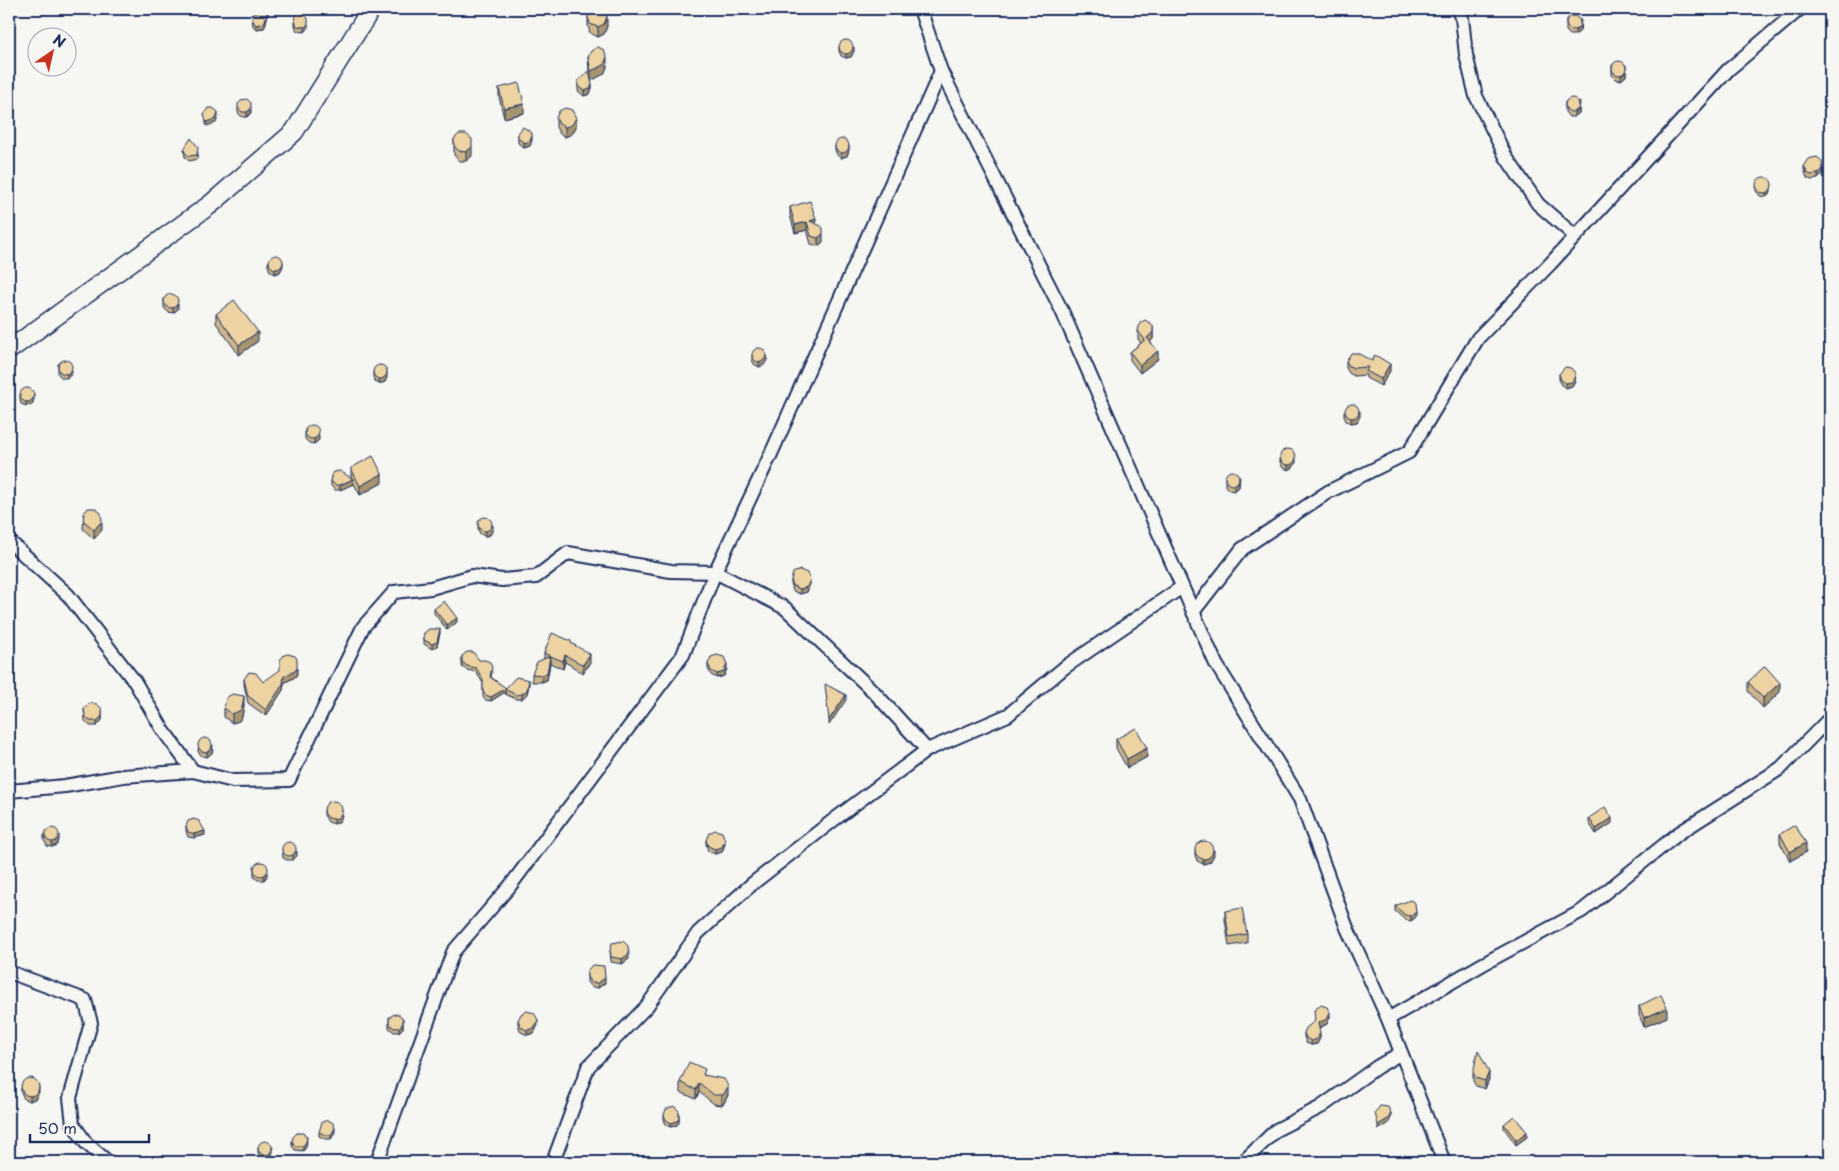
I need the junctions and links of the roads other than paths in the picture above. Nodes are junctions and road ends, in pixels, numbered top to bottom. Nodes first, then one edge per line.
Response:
1 (371, 9) edge
2 (920, 9) edge
3 (1457, 9) edge
4 (1800, 9) edge
5 (941, 71) junction
6 (1575, 236) junction
7 (9, 350) edge
8 (9, 541) edge
9 (715, 572) junction
10 (1182, 587) junction
11 (1193, 612) junction
12 (1830, 718) edge
13 (927, 750) junction
14 (193, 771) junction
15 (9, 791) edge
16 (9, 972) edge
17 (1388, 1019) junction
18 (1401, 1053) junction
19 (108, 1162) edge
20 (377, 1162) edge
21 (553, 1162) edge
22 (1243, 1162) edge
23 (1444, 1162) edge

1 - 7 street
2 - 5 street
3 - 6 street
4 - 6 street
5 - 9 street
5 - 10 street
6 - 11 street
8 - 14 street
9 - 13 street
9 - 14 street
9 - 20 street
10 - 11 street
10 - 13 street
11 - 17 street
12 - 17 street
13 - 21 street
14 - 15 street
16 - 19 street
17 - 18 street
18 - 22 street
18 - 23 street

